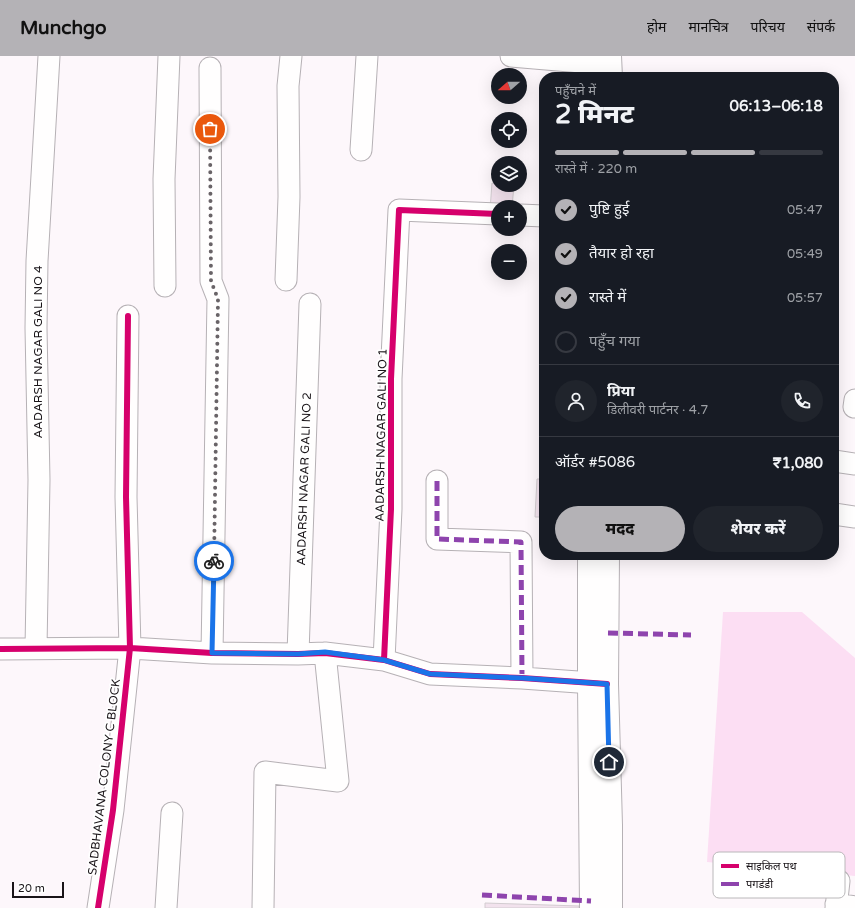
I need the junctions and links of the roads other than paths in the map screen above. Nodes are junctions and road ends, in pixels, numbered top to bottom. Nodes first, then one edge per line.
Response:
1 (49, 56) edge
2 (169, 56) edge
3 (291, 56) edge
4 (367, 56) edge
5 (511, 56) edge
6 (602, 65) edge
7 (210, 68) dead end
8 (361, 150) dead end
9 (491, 214) edge
10 (527, 215) edge
11 (539, 216) edge
12 (286, 280) dead end
13 (166, 286) dead end
14 (310, 304) dead end
15 (128, 316) dead end
16 (839, 462) edge
17 (855, 464) edge
18 (437, 482) dead end
19 (839, 515) edge
20 (855, 517) edge
21 (589, 560) edge
22 (608, 560) edge
23 (36, 648) junction
24 (130, 648) junction
25 (0, 649) edge
26 (325, 652) junction
27 (212, 653) junction
28 (298, 654) junction
29 (384, 660) junction
30 (522, 678) junction
31 (598, 684) junction
32 (172, 813) dead end
33 (98, 908) edge
34 (166, 908) edge
35 (263, 908) edge
36 (591, 908) edge
37 (611, 908) edge

1 - 23 street, AADARSH NAGAR GALI NO 4
2 - 13 street
3 - 12 street
4 - 8 street
5 - 6 street
7 - 27 street
9 - 29 street, AADARSH NAGAR GALI NO 1
10 - 11 street
14 - 28 street, AADARSH NAGAR GALI NO 2
15 - 24 street, SADBHAVANA COLONY C BLOCK
16 - 17 street
18 - 30 street
19 - 20 street
21 - 31 main road
22 - 31 main road
23 - 24 street
23 - 25 street
24 - 27 street
24 - 33 street, SADBHAVANA COLONY C BLOCK
26 - 28 street
26 - 29 street
26 - 35 street
27 - 28 street
29 - 30 street
30 - 31 street
31 - 36 main road
31 - 37 main road
32 - 34 street

